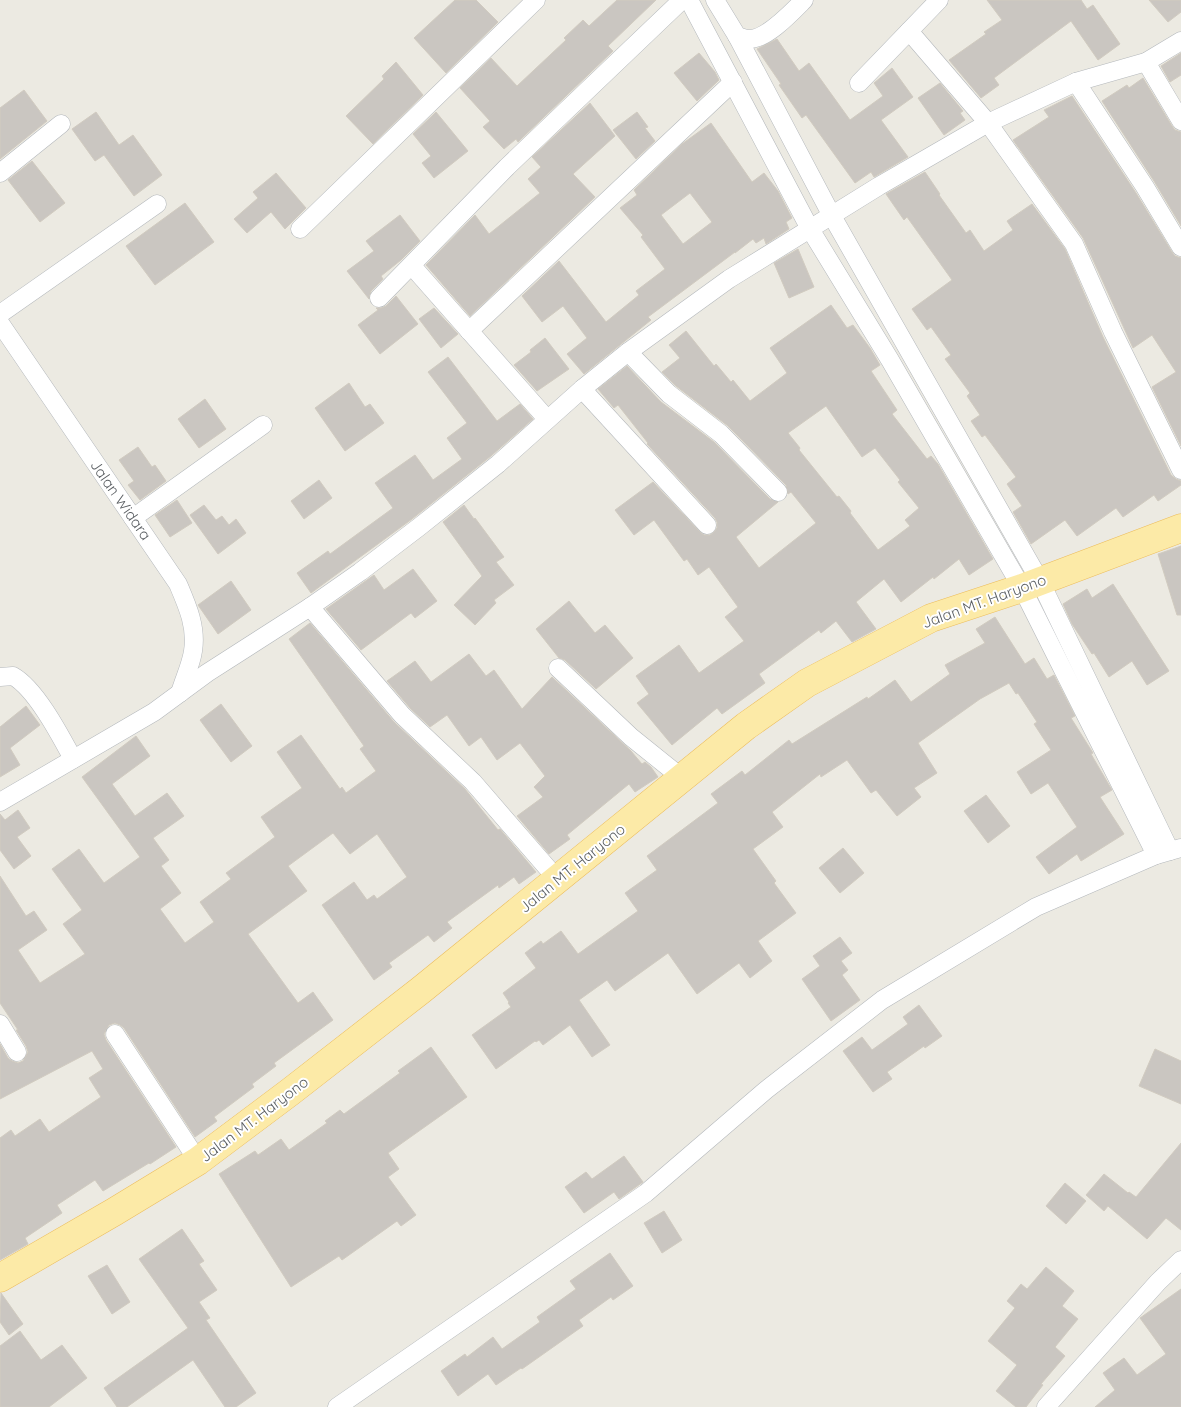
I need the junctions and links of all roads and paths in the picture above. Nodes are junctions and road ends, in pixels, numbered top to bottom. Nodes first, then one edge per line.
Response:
1 (536, 0) edge
2 (682, 0) edge
3 (689, 0) edge
4 (715, 0) edge
5 (804, 0) edge
6 (939, 0) edge
7 (908, 31) junction
8 (737, 36) junction
9 (1181, 41) edge
10 (1146, 62) junction
11 (732, 82) junction
12 (1076, 82) junction
13 (859, 83) dead end
14 (1181, 121) edge
15 (60, 124) dead end
16 (988, 124) junction
17 (0, 173) edge
18 (157, 204) dead end
19 (832, 216) junction
20 (300, 229) dead end
21 (810, 229) junction
22 (1181, 248) edge
23 (412, 266) junction
24 (379, 298) dead end
25 (0, 314) edge
26 (0, 322) edge
27 (469, 331) junction
28 (628, 352) junction
29 (582, 389) junction
30 (548, 419) junction
31 (263, 425) dead end
32 (1181, 470) edge
33 (778, 492) dead end
34 (133, 518) junction
35 (707, 525) dead end
36 (1181, 528) edge
37 (1031, 584) junction
38 (310, 607) junction
39 (558, 668) dead end
40 (0, 677) edge
41 (180, 693) junction
42 (73, 759) junction
43 (682, 778) junction
44 (0, 802) edge
45 (1169, 851) edge
46 (557, 879) junction
47 (0, 1024) edge
48 (114, 1034) dead end
49 (17, 1052) dead end
50 (198, 1161) junction
51 (1181, 1260) edge
52 (0, 1278) edge
53 (337, 1407) edge
54 (1046, 1407) edge

1 - 20 street
2 - 23 street
3 - 11 street
4 - 8 street
5 - 8 street
6 - 7 street
7 - 13 street
7 - 16 street
8 - 19 street
9 - 10 street
10 - 12 street
10 - 14 street
11 - 21 street
11 - 27 street
12 - 16 street
12 - 22 street
15 - 17 street
16 - 19 street
16 - 32 street
18 - 25 street
19 - 21 street
19 - 37 street
21 - 28 street
21 - 37 street
23 - 24 street
23 - 27 street
26 - 34 street, Jalan Widara
27 - 30 street
28 - 29 street
28 - 33 street
29 - 30 street
29 - 35 street
30 - 38 street
31 - 34 street
34 - 41 street, Jalan Widara
36 - 37 main road, Jalan MT. Haryono
37 - 43 main road, Jalan MT. Haryono
37 - 45 street
38 - 41 street
38 - 46 street
39 - 43 street
40 - 42 street
41 - 42 street
42 - 44 street
43 - 46 main road, Jalan MT. Haryono
45 - 53 street
46 - 50 main road, Jalan MT. Haryono
47 - 49 street
48 - 50 street
50 - 52 main road, Jalan MT. Haryono
51 - 54 street

